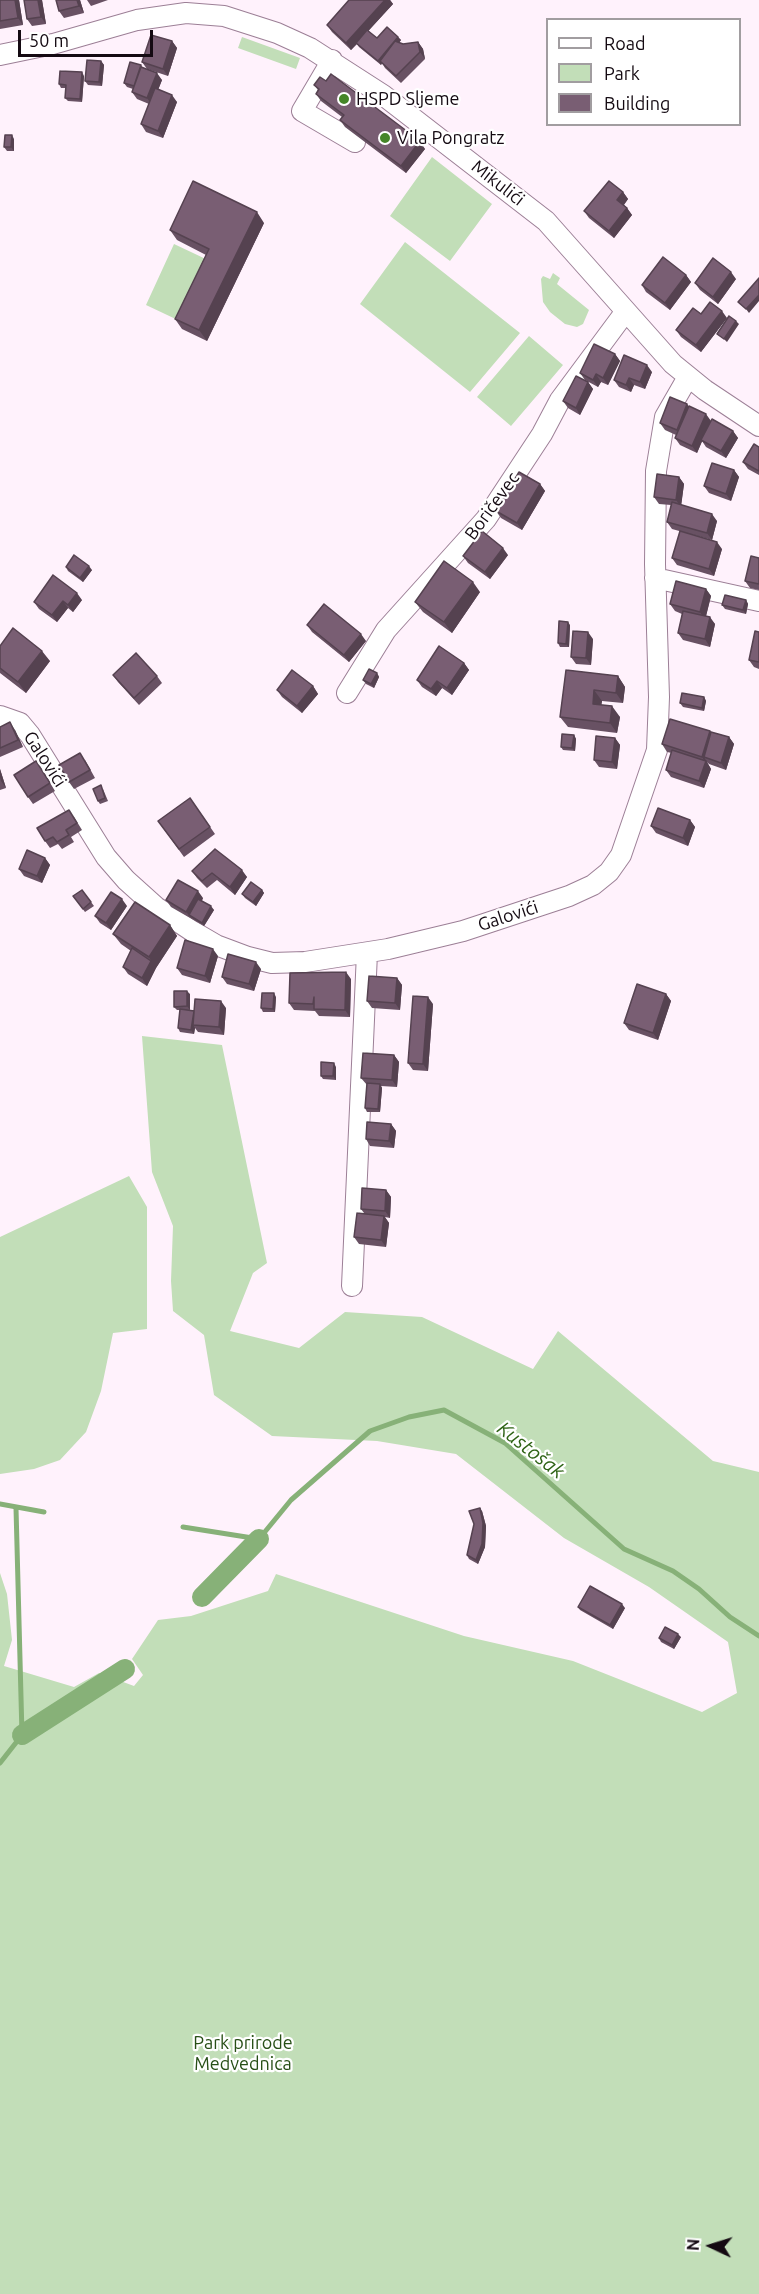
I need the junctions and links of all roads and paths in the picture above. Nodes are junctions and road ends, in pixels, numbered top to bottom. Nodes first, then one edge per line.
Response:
1 (150, 8) edge
2 (0, 55) edge
3 (332, 60) junction
4 (355, 142) edge
5 (626, 310) junction
6 (688, 377) junction
7 (759, 426) edge
8 (655, 578) junction
9 (759, 601) edge
10 (347, 693) dead end
11 (0, 716) edge
12 (367, 953) junction
13 (352, 1286) dead end

1 - 2 street, Mikulići
1 - 3 street, Mikulići
3 - 4 street
3 - 5 street, Mikulići
5 - 6 street, Mikulići
5 - 10 street, Boričevec
6 - 7 street, Mikulići
6 - 8 street, Galovići
8 - 9 street
8 - 12 street, Galovići
11 - 12 street, Galovići
12 - 13 street

